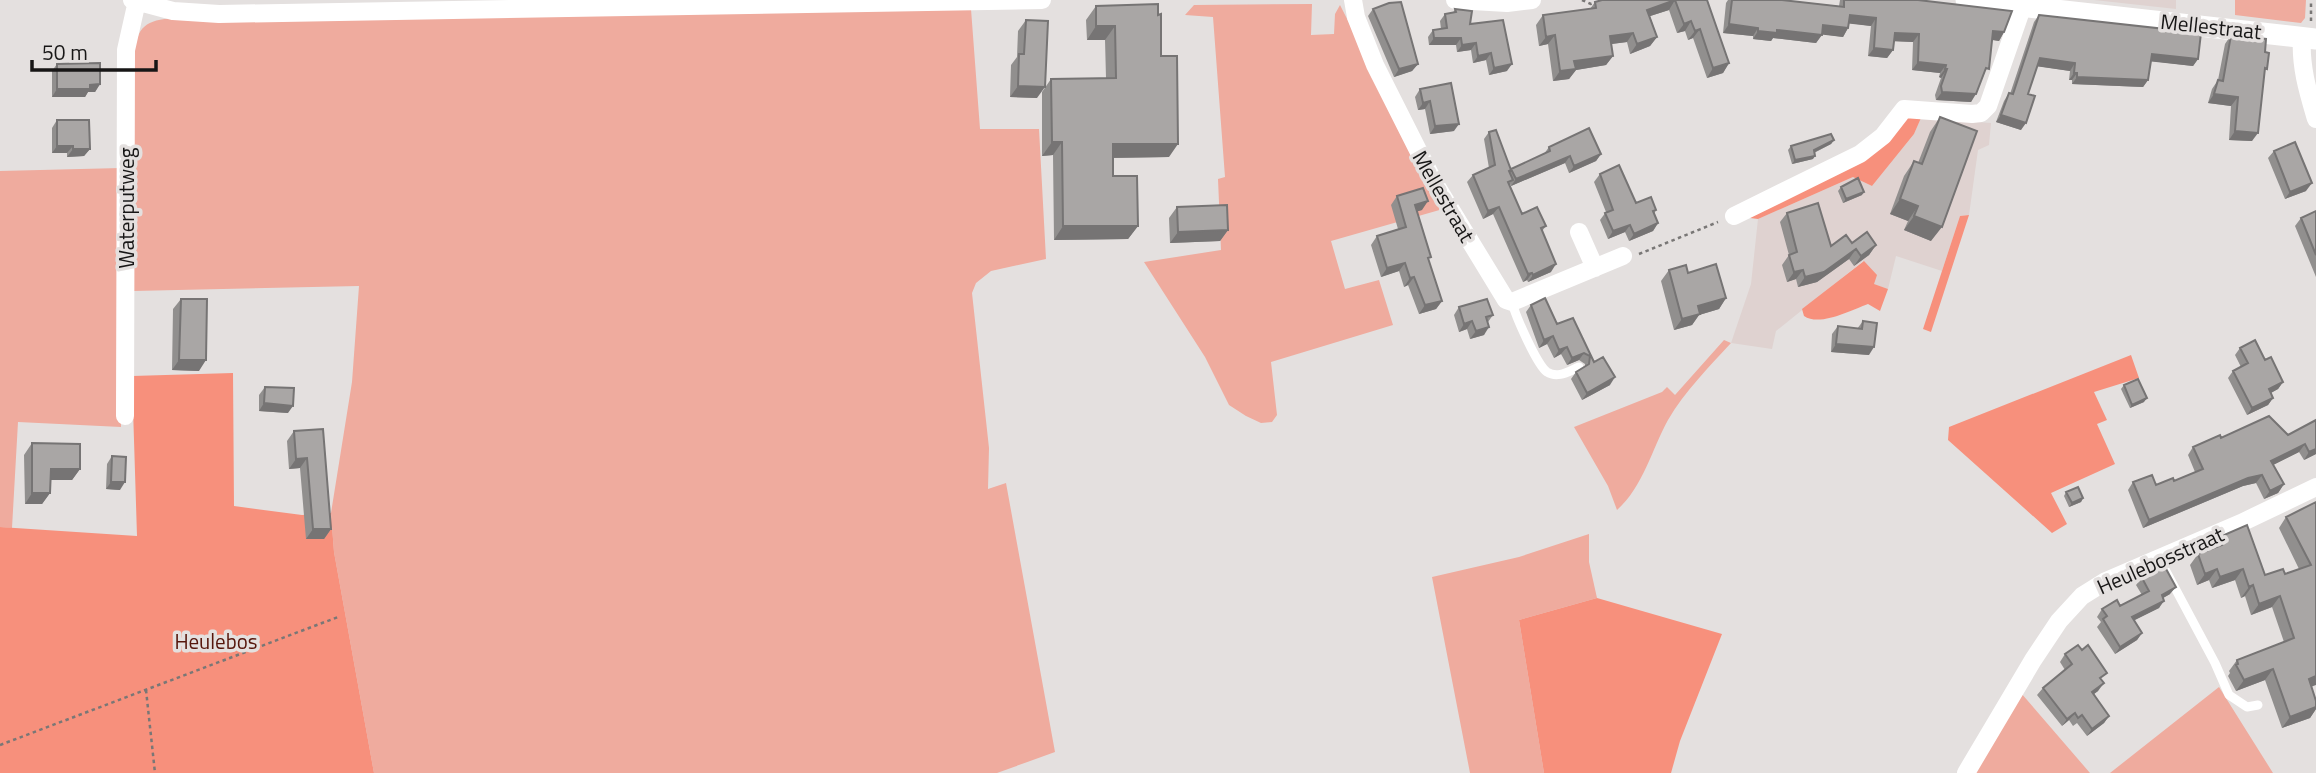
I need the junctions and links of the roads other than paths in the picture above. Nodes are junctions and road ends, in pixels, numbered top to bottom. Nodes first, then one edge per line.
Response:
1 (1042, 0) edge
2 (1353, 0) edge
3 (1455, 0) edge
4 (1532, 0) edge
5 (1966, 0) edge
6 (134, 1) edge
7 (2023, 5) junction
8 (2068, 5) edge
9 (2309, 38) edge
10 (2316, 119) edge
11 (1734, 216) road end
12 (1579, 232) dead end
13 (1623, 256) road end
14 (1595, 268) junction
15 (1512, 302) junction
16 (1579, 367) edge
17 (125, 416) dead end
18 (2316, 487) edge
19 (2158, 558) junction
20 (2258, 705) dead end
21 (1966, 773) edge

1 - 6 street
2 - 15 street, Mellestraat
3 - 4 street
5 - 7 street, Mellestraat
6 - 17 street, Waterputweg
7 - 8 street, Mellestraat
7 - 11 street
8 - 9 street, Mellestraat
9 - 10 street
12 - 14 street
13 - 14 street
14 - 15 street
15 - 16 lane
18 - 19 street, Heulebosstraat
19 - 20 lane
19 - 21 street, Heulebosstraat

